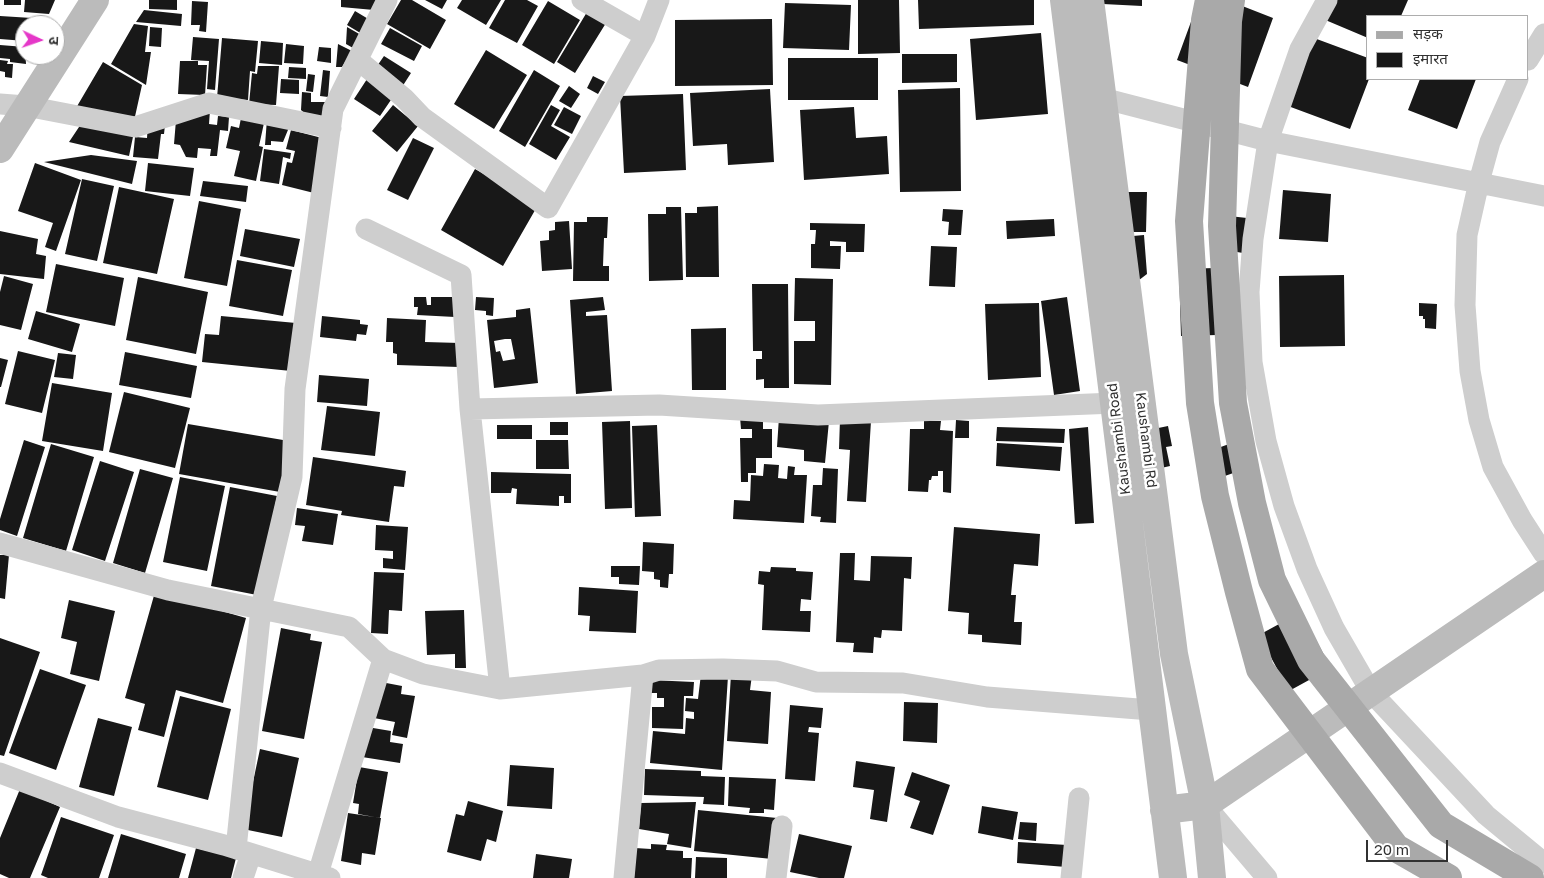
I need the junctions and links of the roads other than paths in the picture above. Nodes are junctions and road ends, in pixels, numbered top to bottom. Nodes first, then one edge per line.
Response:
1 (95, 0) edge
2 (387, 0) edge
3 (582, 0) edge
4 (659, 0) edge
5 (1064, 0) edge
6 (1090, 0) edge
7 (1209, 0) edge
8 (1232, 0) edge
9 (1327, 0) edge
10 (1544, 34) edge
11 (645, 36) junction
12 (1529, 58) edge
13 (358, 60) junction
14 (1518, 80) edge
15 (1089, 96) junction
16 (13, 105) edge
17 (331, 128) junction
18 (1268, 141) junction
19 (0, 149) edge
20 (1479, 182) junction
21 (1544, 196) edge
22 (366, 229) dead end
23 (1115, 402) junction
24 (470, 409) junction
25 (0, 543) edge
26 (1544, 554) edge
27 (1544, 574) edge
28 (261, 608) junction
29 (383, 658) junction
30 (643, 675) junction
31 (500, 689) junction
32 (1371, 692) junction
33 (1151, 710) junction
34 (0, 773) edge
35 (1079, 798) dead end
36 (1205, 805) junction
37 (1164, 810) junction
38 (782, 826) dead end
39 (243, 852) junction
40 (1544, 863) edge
41 (324, 876) edge
42 (242, 878) edge
43 (624, 878) edge
44 (776, 878) edge
45 (1071, 878) edge
46 (1173, 878) edge
47 (1212, 878) edge
48 (1267, 878) edge
49 (1448, 878) edge
50 (1530, 878) edge

1 - 16 main road
2 - 13 street
3 - 11 street
4 - 11 street
5 - 15 main road, Kaushambi Road
6 - 15 main road, Kaushambi Rd
7 - 49 main road
8 - 50 main road
9 - 18 street
10 - 12 street
11 - 13 street
13 - 17 street
14 - 20 street
15 - 18 street
15 - 23 main road, Kaushambi Road
15 - 36 main road, Kaushambi Rd
16 - 17 street
16 - 19 main road
17 - 28 street
18 - 20 street
18 - 32 street
20 - 21 street
20 - 26 street
22 - 24 street
23 - 24 street
23 - 33 main road, Kaushambi Road
24 - 31 street
25 - 28 street
27 - 32 main road
28 - 29 street
28 - 39 street
29 - 31 street
29 - 41 street
30 - 31 street
30 - 33 street
30 - 43 street
32 - 36 main road
32 - 40 street
33 - 37 main road, Kaushambi Road
34 - 39 street
35 - 45 street
36 - 37 main road
36 - 47 main road, Kaushambi Rd
36 - 48 street
37 - 46 main road, Kaushambi Road
38 - 44 street
39 - 41 street
39 - 42 street

